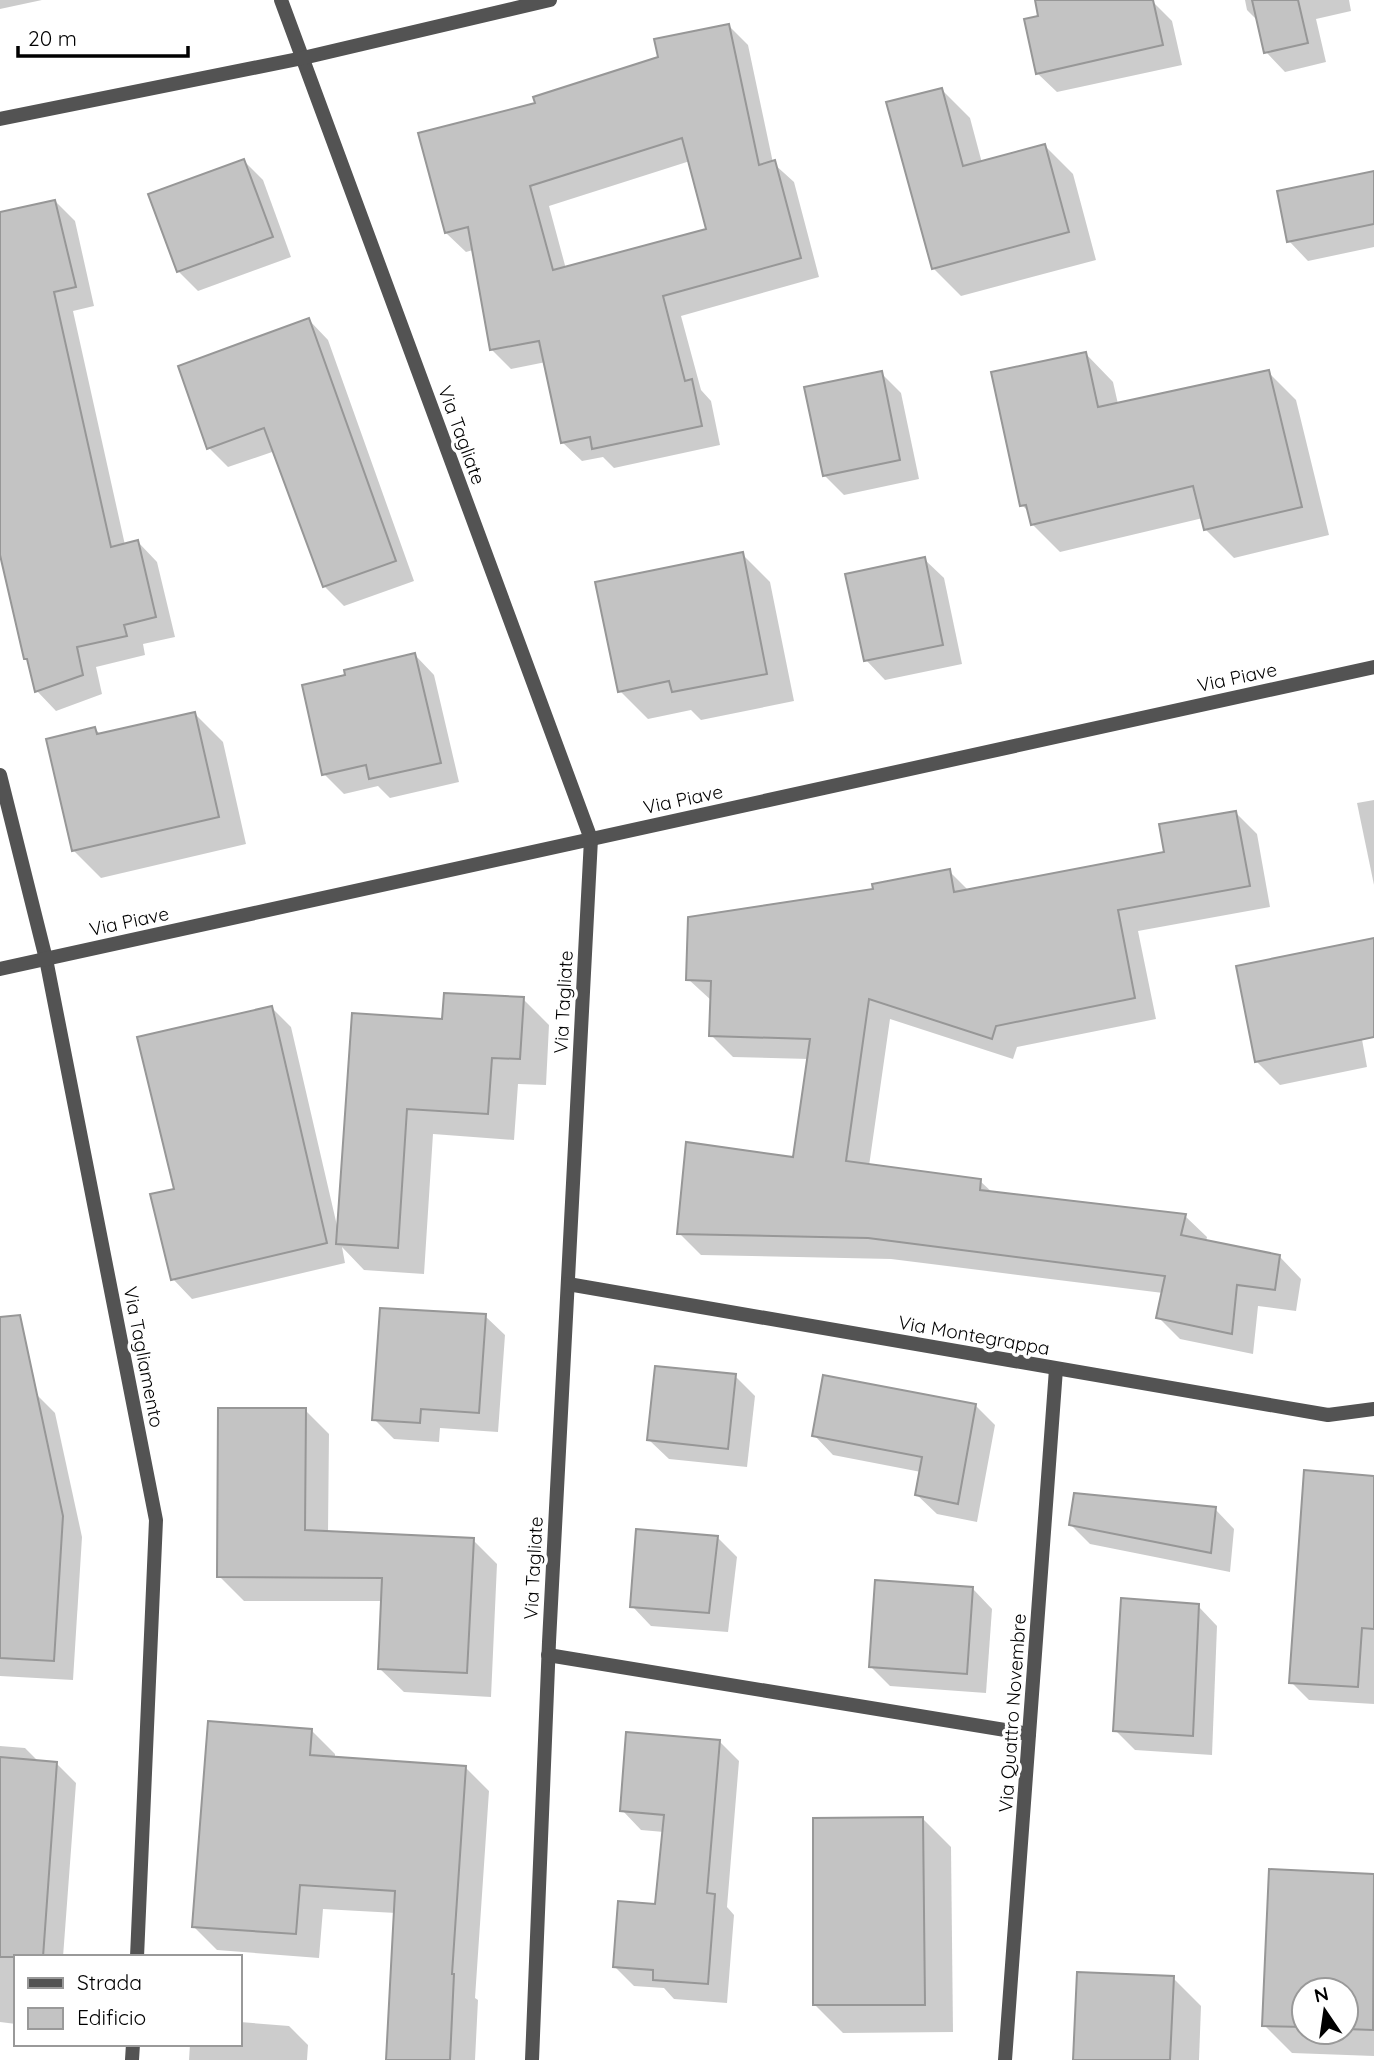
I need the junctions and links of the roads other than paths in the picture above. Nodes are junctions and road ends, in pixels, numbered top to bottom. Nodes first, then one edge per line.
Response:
1 (281, 0) edge
2 (550, 0) edge
3 (303, 58) junction
4 (0, 119) edge
5 (1374, 667) edge
6 (0, 775) edge
7 (591, 839) junction
8 (46, 959) junction
9 (0, 969) edge
10 (568, 1283) junction
11 (1056, 1369) junction
12 (1374, 1409) edge
13 (548, 1655) junction
14 (1029, 1734) junction
15 (137, 1955) edge
16 (532, 2060) edge
17 (1006, 2060) edge

1 - 3 street, Via Tagliate
2 - 3 street
3 - 4 street
3 - 7 street, Via Tagliate
5 - 7 street, Via Piave
6 - 8 street, Via Tagliamento
7 - 8 street, Via Piave
7 - 10 street, Via Tagliate
8 - 9 street, Via Piave
8 - 15 street, Via Tagliamento
10 - 11 street, Via Montegrappa
10 - 13 street, Via Tagliate
11 - 12 street, Via Montegrappa
11 - 14 street, Via Quattro Novembre
13 - 14 street
13 - 16 street, Via Tagliate
14 - 17 street, Via Quattro Novembre

